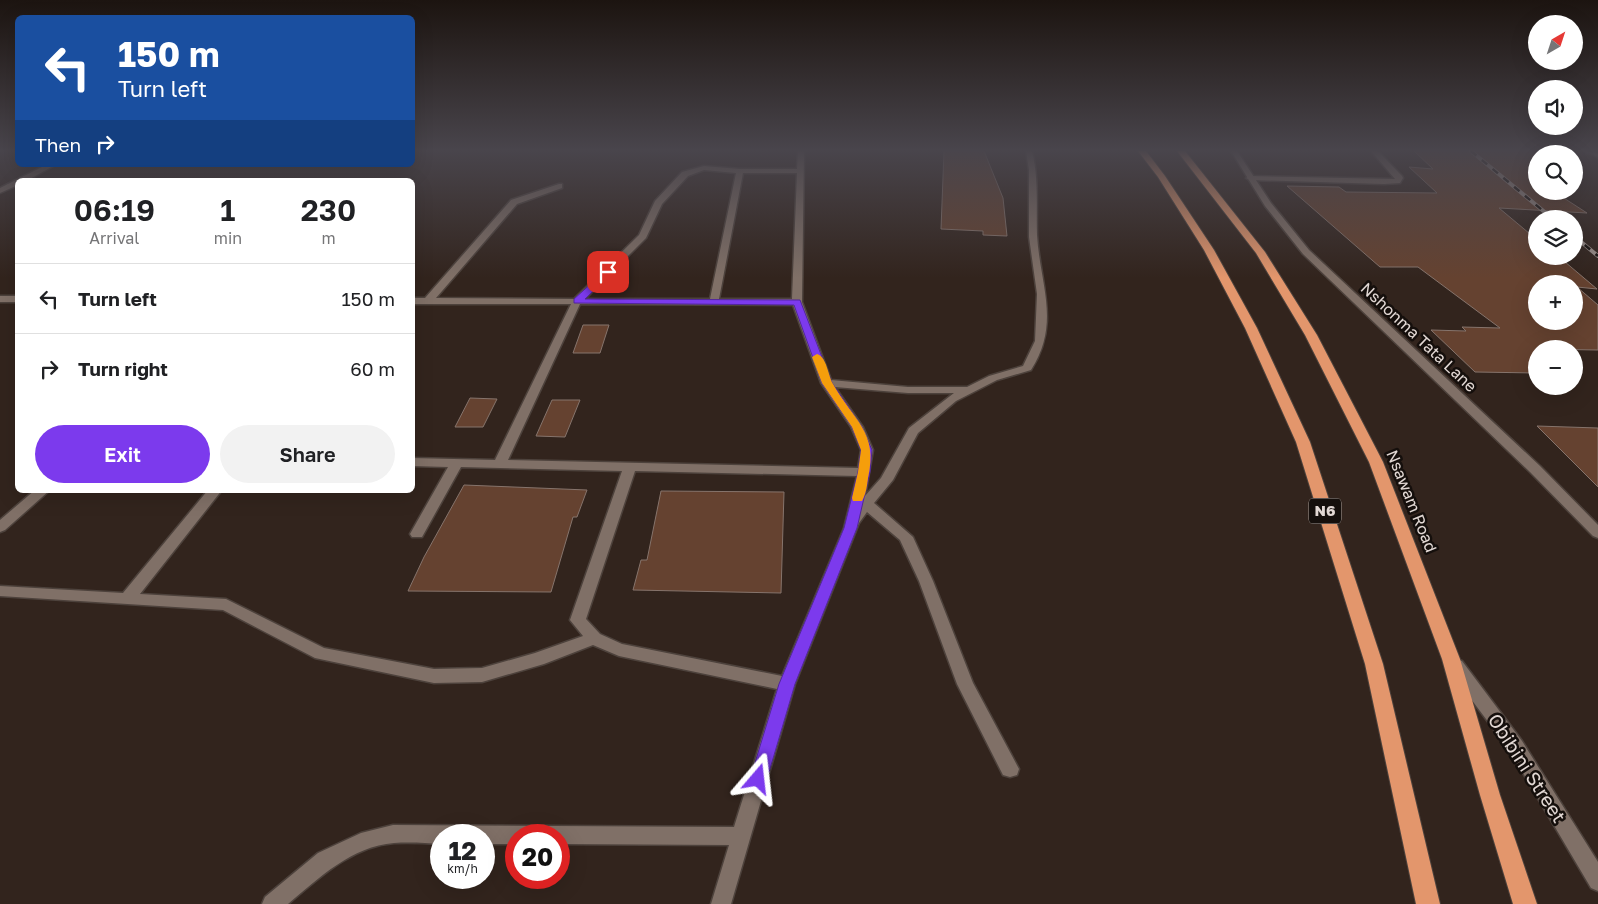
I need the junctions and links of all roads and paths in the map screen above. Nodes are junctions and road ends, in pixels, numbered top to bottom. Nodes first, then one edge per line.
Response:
1 (539, 193) edge
2 (667, 193) edge
3 (736, 193) edge
4 (799, 193) edge
5 (1032, 193) edge
6 (1172, 193) edge
7 (1214, 193) edge
8 (1261, 193) edge
9 (0, 299) edge
10 (15, 299) edge
11 (415, 301) edge
12 (428, 301) junction
13 (577, 301) junction
14 (714, 302) junction
15 (797, 302) junction
16 (827, 383) junction
17 (970, 390) junction
18 (415, 462) edge
19 (457, 462) junction
20 (500, 463) junction
21 (630, 467) junction
22 (864, 472) junction
23 (40, 493) edge
24 (213, 493) edge
25 (866, 504) junction
26 (0, 527) edge
27 (850, 528) junction
28 (1598, 533) edge
29 (417, 534) dead end
30 (0, 591) edge
31 (128, 598) junction
32 (594, 638) junction
33 (1451, 659) junction
34 (787, 684) junction
35 (1010, 769) dead end
36 (741, 836) junction
37 (1598, 881) edge
38 (272, 904) edge
39 (721, 904) edge
40 (1428, 904) edge
41 (1525, 904) edge

1 - 12 street
2 - 13 street
3 - 14 street
4 - 15 street
5 - 17 street
6 - 40 highway, N6
7 - 33 highway, Nsawam Road
8 - 28 street, Nshonma Tata Lane
9 - 10 street
11 - 12 street
12 - 13 street
13 - 14 street
13 - 20 street
14 - 15 street
15 - 16 street
16 - 17 street
16 - 22 street
17 - 25 street
18 - 19 street
19 - 20 street
19 - 29 street
20 - 21 street
21 - 22 street
21 - 32 street
22 - 27 street
23 - 26 street
24 - 31 street
25 - 27 street
25 - 35 street
27 - 34 street
30 - 31 street
31 - 32 street
32 - 34 street
33 - 37 street, Obibini Street
33 - 41 highway, Nsawam Road
34 - 36 street
36 - 38 street
36 - 39 street

